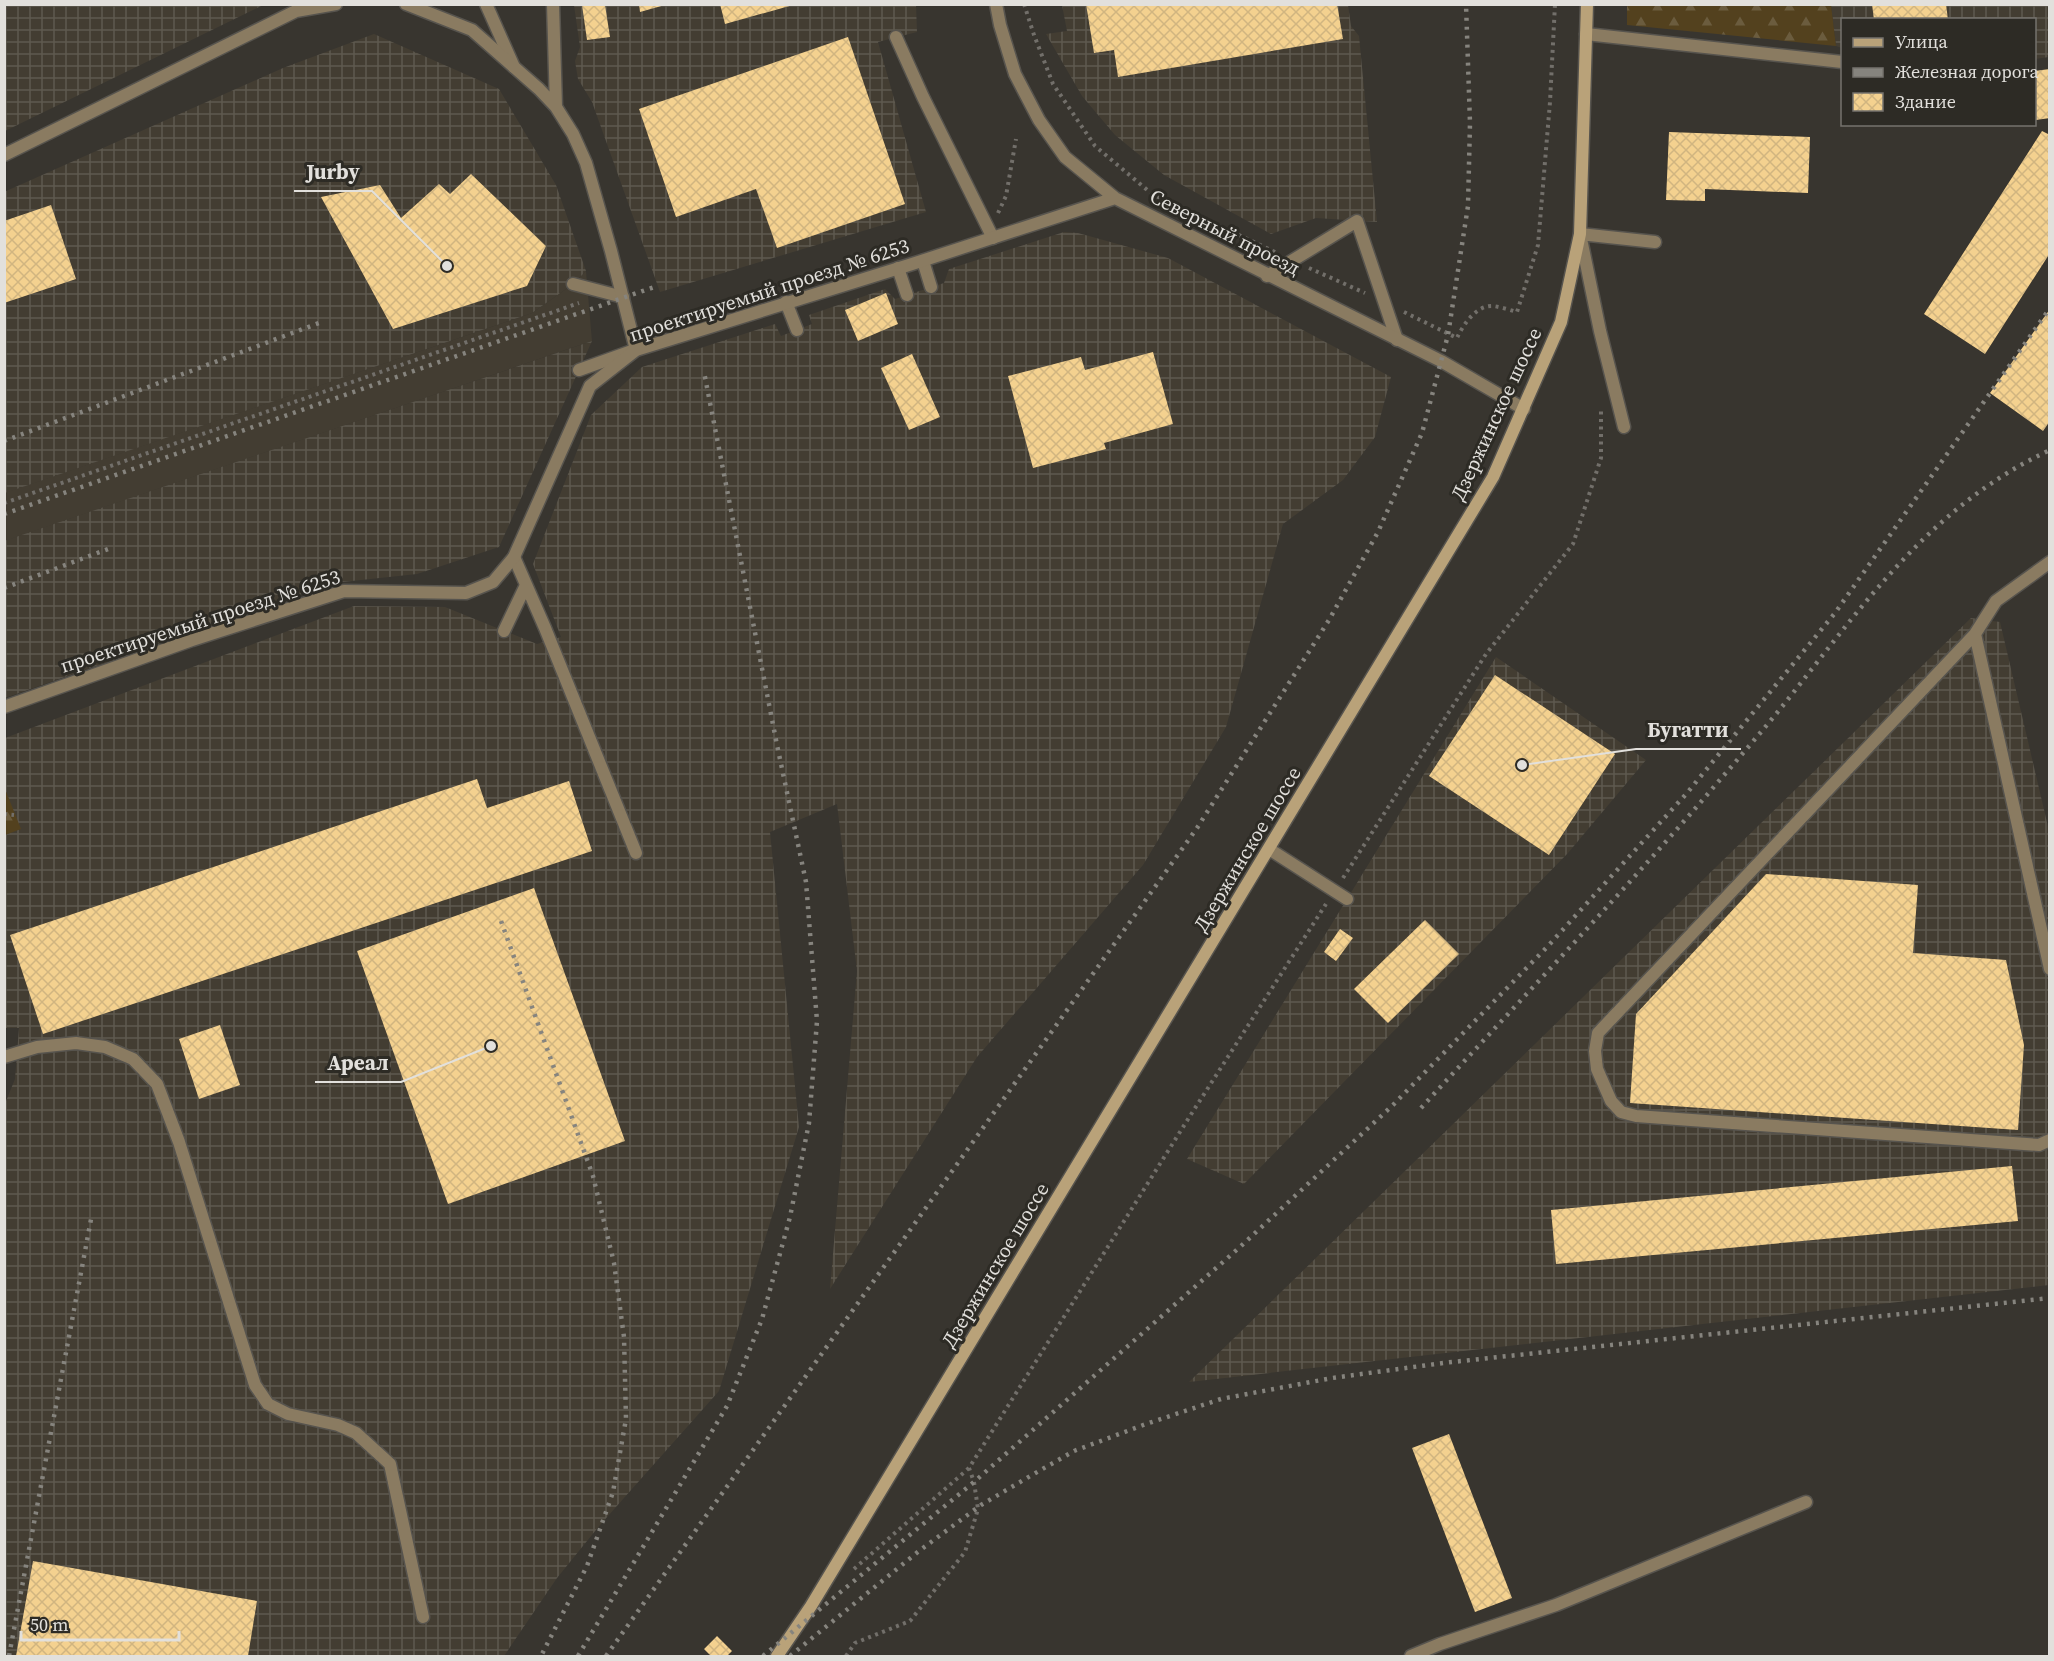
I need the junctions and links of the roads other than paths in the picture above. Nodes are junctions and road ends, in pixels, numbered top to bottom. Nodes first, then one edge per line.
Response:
1 (336, 4) edge
2 (406, 4) edge
3 (486, 4) edge
4 (553, 4) edge
5 (996, 4) edge
6 (1587, 4) edge
7 (1586, 34) junction
8 (896, 38) dead end
9 (1841, 62) edge
10 (514, 67) junction
11 (556, 107) junction
12 (4, 155) edge
13 (1115, 198) junction
14 (992, 234) junction
15 (1580, 234) junction
16 (1655, 242) dead end
17 (923, 261) junction
18 (898, 268) junction
19 (1267, 276) junction
20 (573, 284) dead end
21 (931, 287) dead end
22 (907, 295) dead end
23 (623, 297) junction
24 (786, 302) junction
25 (797, 330) dead end
26 (1397, 340) junction
27 (636, 350) junction
28 (579, 370) dead end
29 (1524, 409) junction
30 (1624, 427) dead end
31 (514, 557) junction
32 (2049, 562) edge
33 (526, 585) junction
34 (504, 631) dead end
35 (1975, 634) junction
36 (4, 707) edge
37 (1269, 849) junction
38 (636, 853) dead end
39 (1347, 899) dead end
40 (2049, 969) edge
41 (4, 1056) edge
42 (2049, 1140) edge
43 (1806, 1502) dead end
44 (423, 1617) dead end
45 (777, 1656) edge
46 (1411, 1656) edge

1 - 12 street
2 - 10 street
3 - 10 street
4 - 11 street
5 - 13 street, Северный проезд
6 - 7 main road, Дзержинское шоссе
7 - 9 street
7 - 15 main road, Дзержинское шоссе
8 - 14 street
10 - 11 street
11 - 23 street
13 - 14 street, проектируемый проезд № 6253
13 - 19 street, Северный проезд
14 - 17 street, проектируемый проезд № 6253
15 - 16 street
15 - 29 main road, Дзержинское шоссе
15 - 30 street
17 - 18 street, проектируемый проезд № 6253
17 - 21 street
18 - 22 street
18 - 24 street, проектируемый проезд № 6253
19 - 26 street, Северный проезд
19 - 26 street
20 - 23 street
23 - 27 street
24 - 25 street
24 - 27 street, проектируемый проезд № 6253
26 - 29 street, Северный проезд
27 - 28 street
27 - 31 street, проектируемый проезд № 6253
29 - 37 main road, Дзержинское шоссе
31 - 33 street
31 - 36 street, проектируемый проезд № 6253
32 - 35 street
33 - 34 street
33 - 38 street
35 - 40 street
35 - 42 street
37 - 39 street
37 - 45 main road, Дзержинское шоссе
41 - 44 street
43 - 46 street

